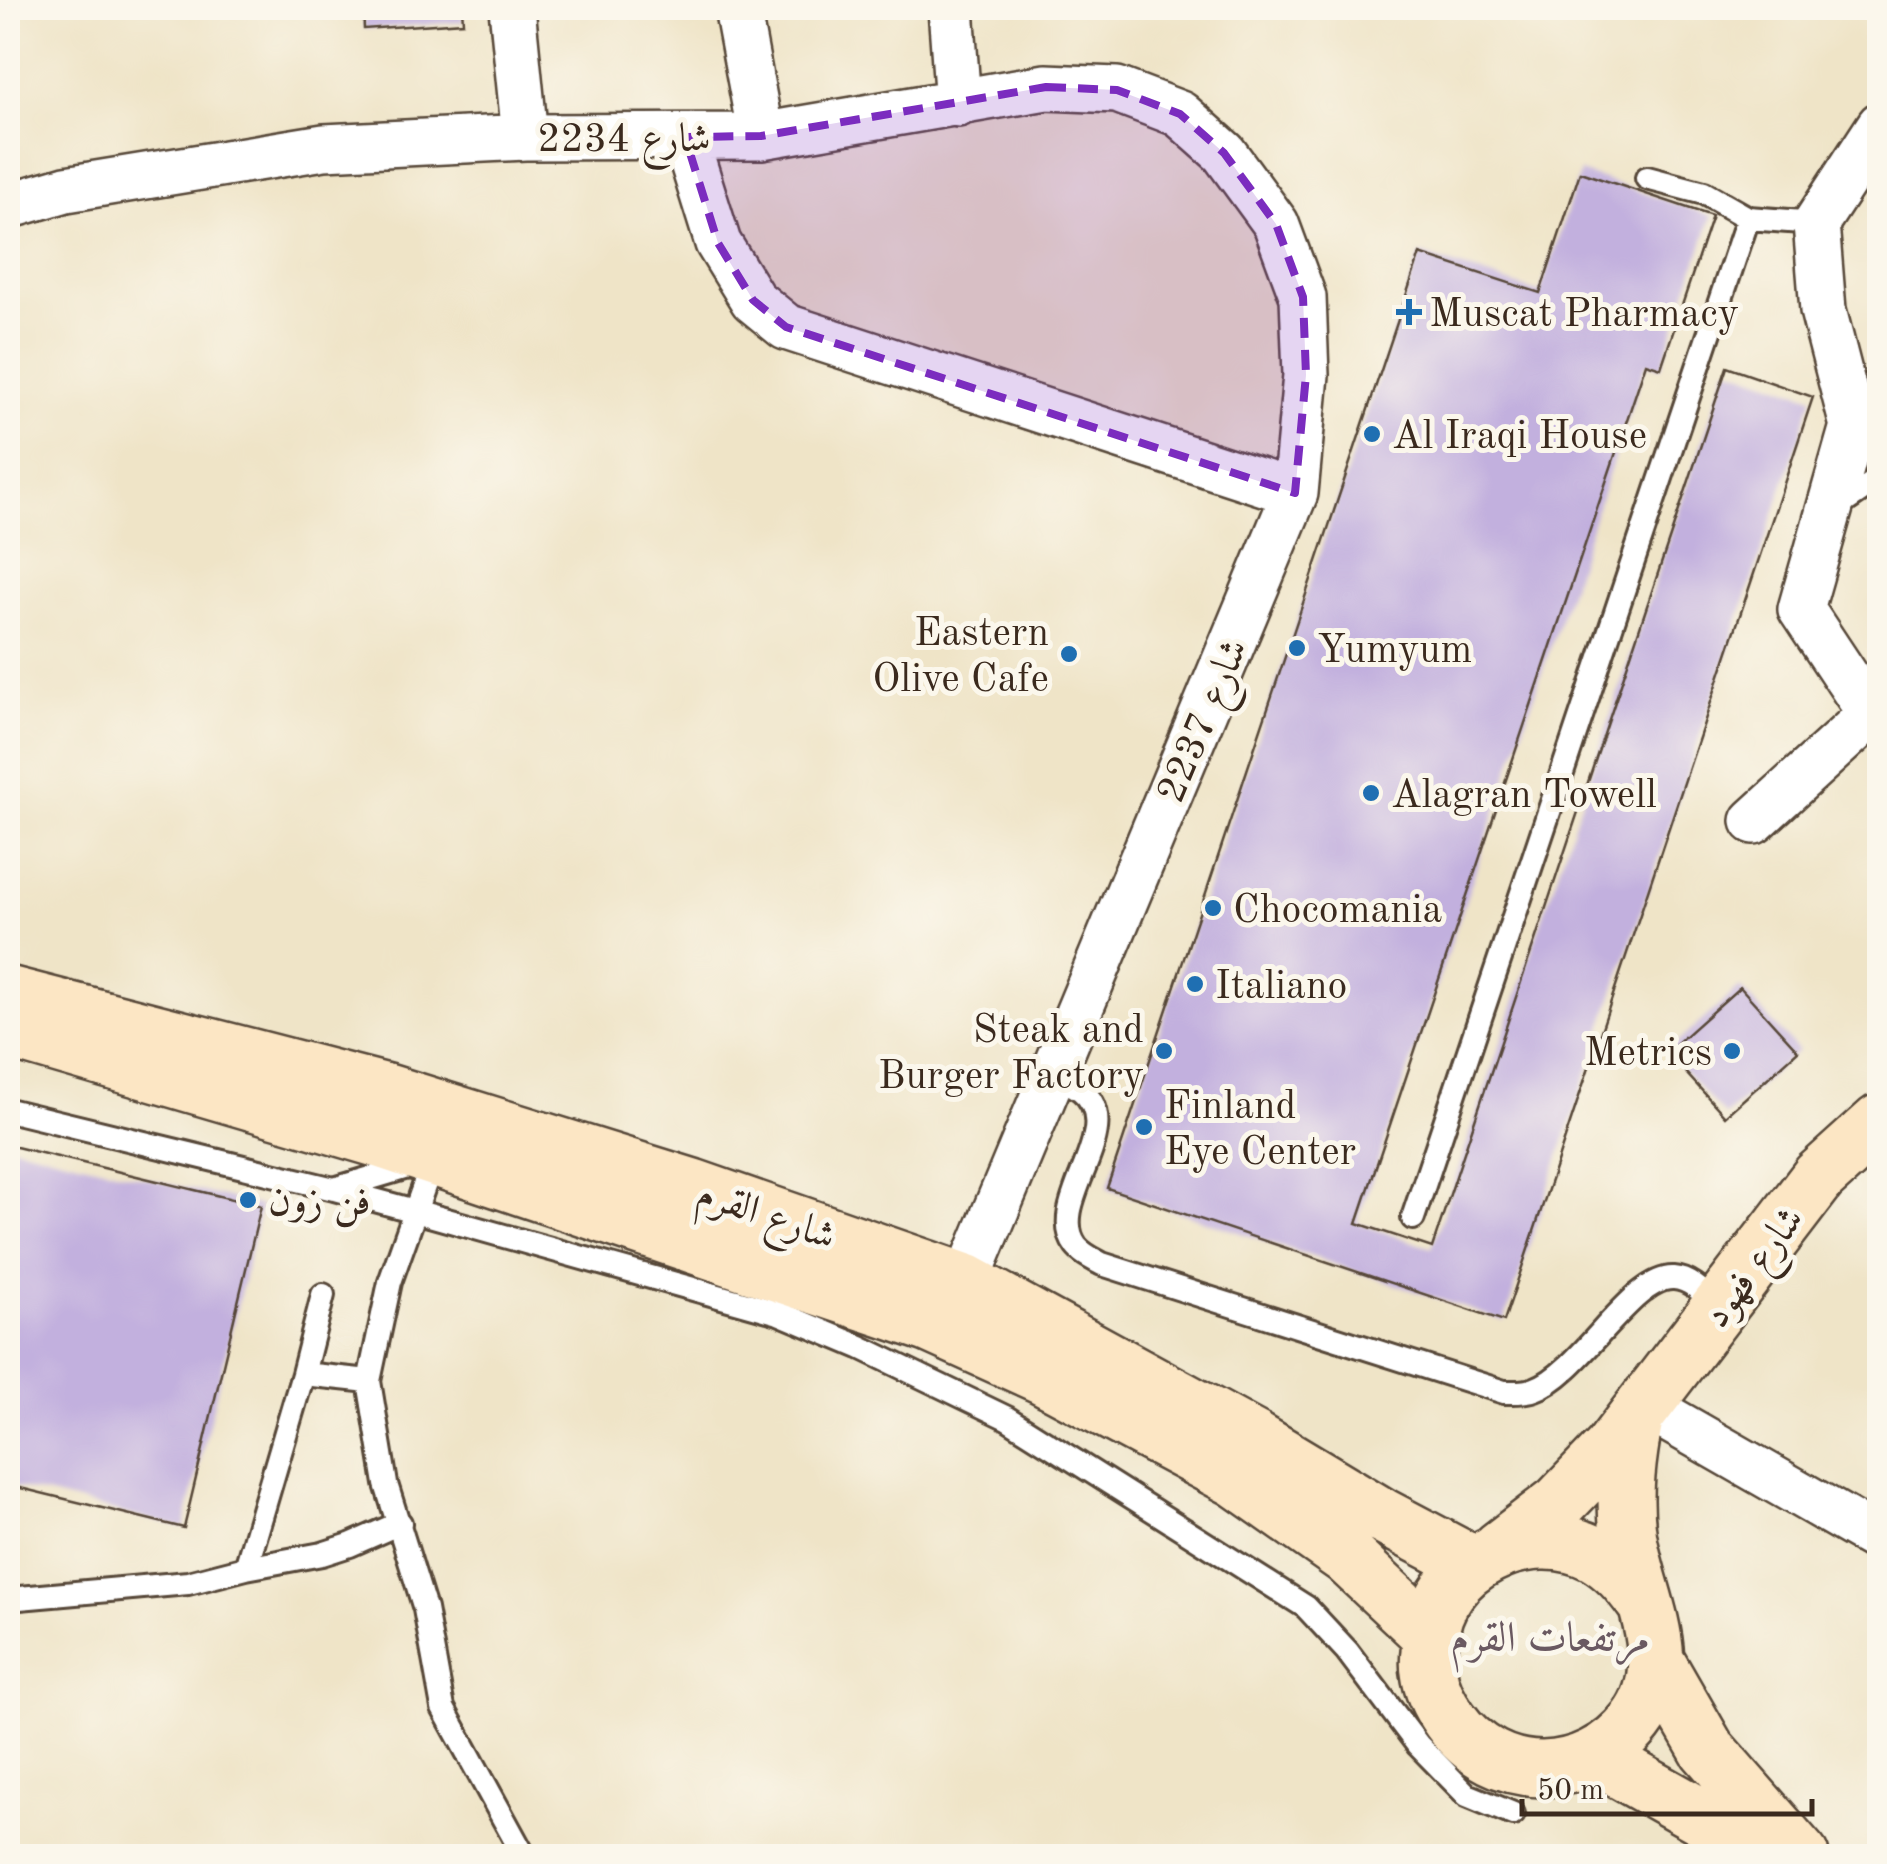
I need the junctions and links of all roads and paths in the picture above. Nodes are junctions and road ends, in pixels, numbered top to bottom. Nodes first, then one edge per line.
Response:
1 (512, 8) edge
2 (737, 8) edge
3 (951, 8) edge
4 (958, 104) junction
5 (1880, 125) edge
6 (684, 136) junction
7 (761, 136) junction
8 (524, 137) junction
9 (1224, 153) joint
10 (1647, 178) dead end
11 (8, 206) edge
12 (1748, 218) junction
13 (1816, 223) junction
14 (1880, 478) edge
15 (1295, 493) junction
16 (1830, 512) junction
17 (1876, 713) edge
18 (1754, 821) dead end
19 (8, 994) edge
20 (8, 1030) edge
21 (1052, 1076) junction
22 (8, 1110) edge
23 (1880, 1122) edge
24 (434, 1158) junction
25 (334, 1190) junction
26 (415, 1212) junction
27 (1413, 1218) dead end
28 (966, 1282) junction
29 (323, 1294) dead end
30 (1719, 1308) junction
31 (303, 1374) junction
32 (369, 1381) junction
33 (1640, 1413) junction
34 (400, 1523) junction
35 (1880, 1540) edge
36 (1486, 1557) junction
37 (246, 1568) junction
38 (8, 1598) edge
39 (1644, 1601) junction
40 (1430, 1635) junction
41 (1657, 1662) junction
42 (1596, 1757) junction
43 (1514, 1814) dead end
44 (524, 1856) edge
45 (1747, 1856) edge
46 (1801, 1856) edge

1 - 8 street
2 - 7 street
3 - 4 street
4 - 7 street, 2234 شارع
4 - 9 street, 2234 شارع
5 - 13 street
6 - 7 street, 2234 شارع
6 - 8 street, 2234 شارع
6 - 15 street
8 - 11 street, 2234 شارع
9 - 15 street, 2237 شارع
10 - 12 lane
12 - 13 lane
12 - 27 lane
13 - 16 street
14 - 16 lane
15 - 21 street, 2237 شارع
16 - 17 street
17 - 18 street
19 - 28 main road, شارع القرم
20 - 24 main road, شارع القرم
21 - 28 street, 2237 شارع
21 - 30 lane
22 - 25 lane
23 - 30 main road, شارع فهود
24 - 25 lane
24 - 26 lane
24 - 40 main road, شارع القرم
25 - 26 lane
26 - 32 lane
26 - 43 lane
28 - 36 main road, شارع القرم
29 - 31 lane
30 - 33 main road, شارع فهود
31 - 32 lane
31 - 37 lane
32 - 34 lane
33 - 35 street
33 - 36 main road, شارع فهود
33 - 39 main road, شارع فهود
34 - 37 lane
34 - 44 lane
36 - 39 main road
36 - 40 main road
37 - 38 lane
39 - 41 main road
40 - 42 main road
41 - 42 main road
41 - 46 main road
42 - 45 main road

